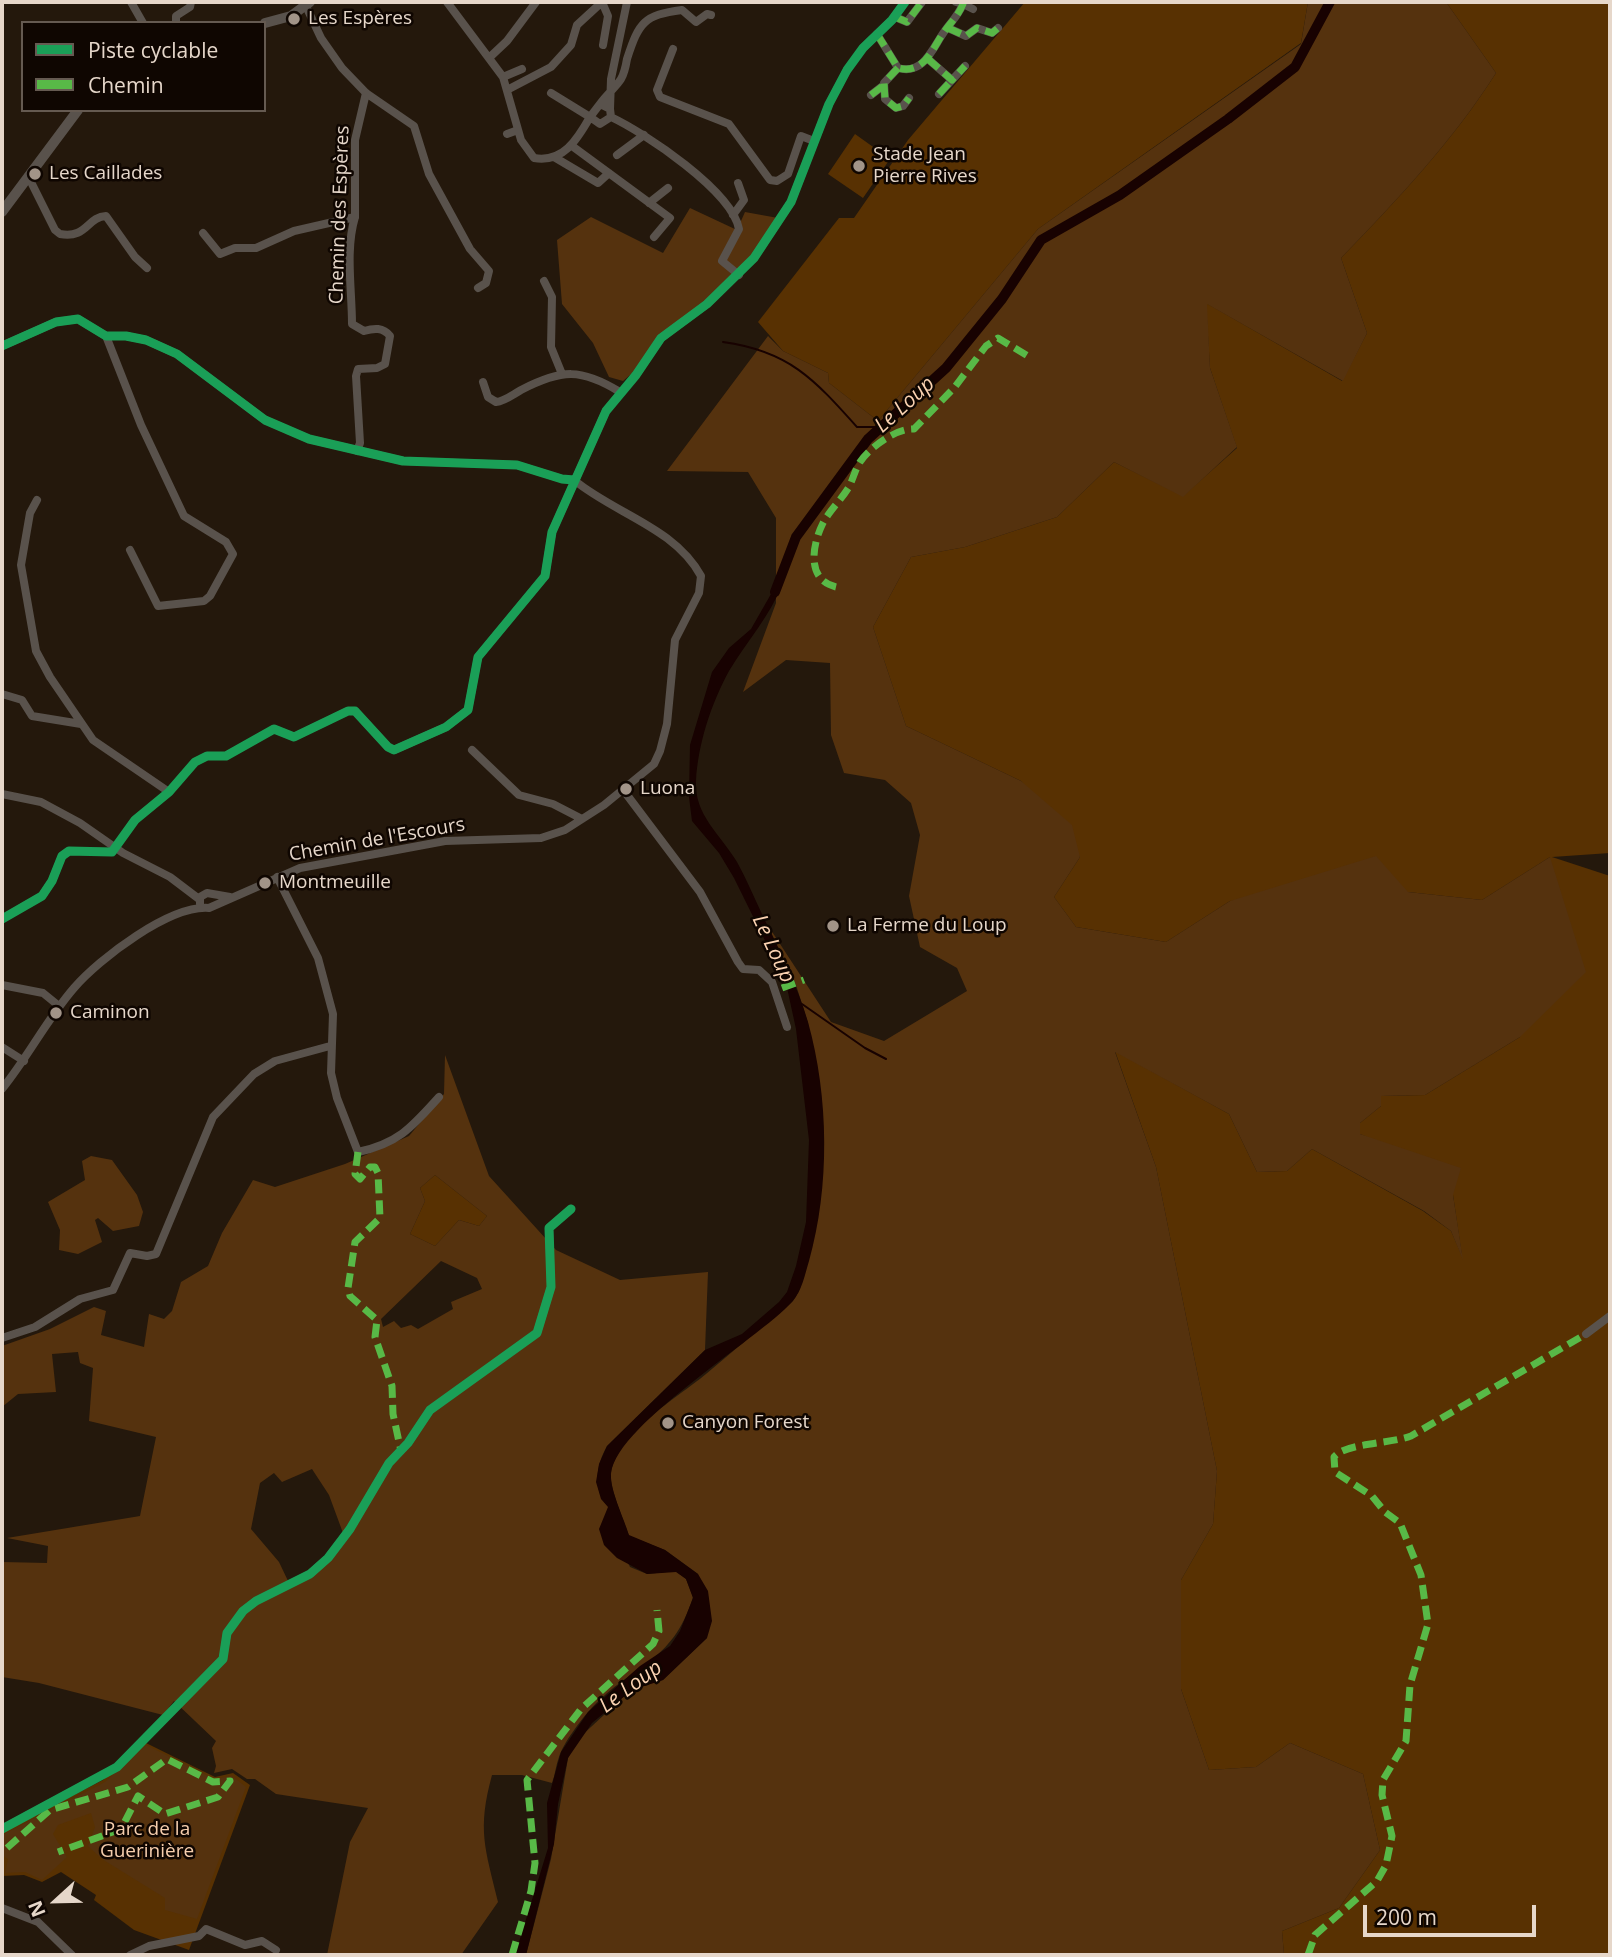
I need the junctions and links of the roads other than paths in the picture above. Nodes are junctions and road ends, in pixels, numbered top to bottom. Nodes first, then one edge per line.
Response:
1 (131, 2) edge
2 (191, 2) edge
3 (447, 2) edge
4 (536, 2) edge
5 (602, 2) edge
6 (627, 2) edge
7 (905, 2) edge
8 (922, 2) edge
9 (306, 3) edge
10 (959, 3) edge
11 (973, 9) dead end
12 (711, 15) dead end
13 (895, 17) junction
14 (142, 21) edge
15 (176, 21) edge
16 (266, 23) edge
17 (948, 28) junction
18 (998, 28) dead end
19 (877, 34) junction
20 (603, 45) dead end
21 (673, 49) dead end
22 (489, 57) junction
23 (928, 59) junction
24 (965, 66) dead end
25 (898, 68) junction
26 (522, 69) dead end
27 (503, 77) junction
28 (952, 80) junction
29 (884, 85) junction
30 (612, 86) junction
31 (507, 90) junction
32 (366, 93) junction
33 (551, 93) dead end
34 (939, 94) dead end
35 (871, 95) dead end
36 (909, 98) dead end
37 (600, 104) junction
38 (76, 112) edge
39 (610, 113) junction
40 (590, 117) junction
41 (600, 124) junction
42 (518, 130) junction
43 (507, 134) dead end
44 (643, 135) junction
45 (578, 138) junction
46 (814, 141) junction
47 (572, 146) junction
48 (617, 155) dead end
49 (554, 157) junction
50 (609, 173) junction
51 (28, 176) junction
52 (738, 183) dead end
53 (667, 188) dead end
54 (649, 203) junction
55 (2, 212) edge
56 (733, 215) junction
57 (355, 218) junction
58 (202, 233) dead end
59 (653, 237) dead end
60 (147, 268) dead end
61 (739, 275) junction
62 (544, 281) dead end
63 (478, 288) dead end
64 (106, 336) junction
65 (2, 346) edge
66 (562, 374) junction
67 (483, 382) dead end
68 (620, 392) junction
69 (357, 451) junction
70 (578, 483) junction
71 (37, 500) dead end
72 (130, 550) dead end
73 (2, 694) edge
74 (81, 724) junction
75 (472, 750) dead end
76 (624, 791) junction
77 (169, 792) junction
78 (2, 794) edge
79 (582, 819) junction
80 (116, 846) junction
81 (276, 877) junction
82 (214, 896) junction
83 (233, 897) junction
84 (201, 903) junction
85 (214, 906) junction
86 (2, 919) edge
87 (2, 985) edge
88 (59, 1006) junction
89 (787, 1027) dead end
90 (330, 1046) junction
91 (2, 1047) edge
92 (24, 1061) junction
93 (2, 1089) edge
94 (439, 1097) dead end
95 (571, 1209) dead end
96 (1610, 1316) edge
97 (1586, 1334) dead end
98 (2, 1338) edge
99 (2, 1829) edge
100 (2, 1908) edge
101 (276, 1950) dead end
102 (72, 1955) edge
103 (130, 1955) edge

1 - 14 street
2 - 15 street
3 - 22 street
4 - 22 street
5 - 20 street
5 - 31 street
6 - 30 street
7 - 13 street
8 - 13 street
9 - 16 main road
9 - 32 street
10 - 11 street
10 - 17 street
12 - 30 street
13 - 19 street
17 - 18 street
17 - 23 street
19 - 25 street
19 - 46 street
21 - 46 street
22 - 27 street
23 - 25 street
23 - 28 street
24 - 28 street
25 - 29 street
26 - 27 street
27 - 31 street
28 - 34 street
29 - 35 street
29 - 36 street
30 - 37 street
30 - 39 street
31 - 42 street
32 - 57 street, Chemin des Espères
32 - 63 street
33 - 40 street
37 - 39 street
37 - 40 street
38 - 51 main road
39 - 41 street
39 - 44 street
40 - 41 street
40 - 45 street
41 - 45 street
42 - 43 street
42 - 49 street
44 - 48 street
44 - 56 street
45 - 47 street
46 - 61 street
47 - 49 street
47 - 50 street
49 - 50 street
50 - 54 street
51 - 55 main road
51 - 60 street
52 - 56 street
53 - 54 street
54 - 59 street
56 - 61 street
57 - 58 street
57 - 69 street, Chemin des Espères
61 - 68 street
62 - 66 street
64 - 65 street
64 - 69 street
64 - 72 street
66 - 67 street
66 - 68 street
68 - 70 street
69 - 70 street
70 - 76 street, Chemin de l'Escours
70 - 77 street
71 - 74 street
73 - 74 street
74 - 77 street
75 - 79 street
76 - 79 street, Chemin de l'Escours
76 - 89 street
77 - 80 street
78 - 80 street
79 - 81 street, Chemin de l'Escours
80 - 84 street
80 - 86 street
81 - 83 street, Chemin de l'Escours
81 - 90 street
82 - 83 street, Chemin de l'Escours
82 - 84 street, Chemin de l'Escours
82 - 85 street
83 - 85 street, Chemin de l'Escours
84 - 85 street, Chemin de l'Escours
84 - 88 street, Chemin de l'Escours
87 - 88 street
88 - 92 street, Chemin de l'Escours
90 - 94 street
90 - 98 street
91 - 92 street
92 - 93 street, Chemin de l'Escours
95 - 99 street
96 - 97 street
100 - 102 street
101 - 103 street

